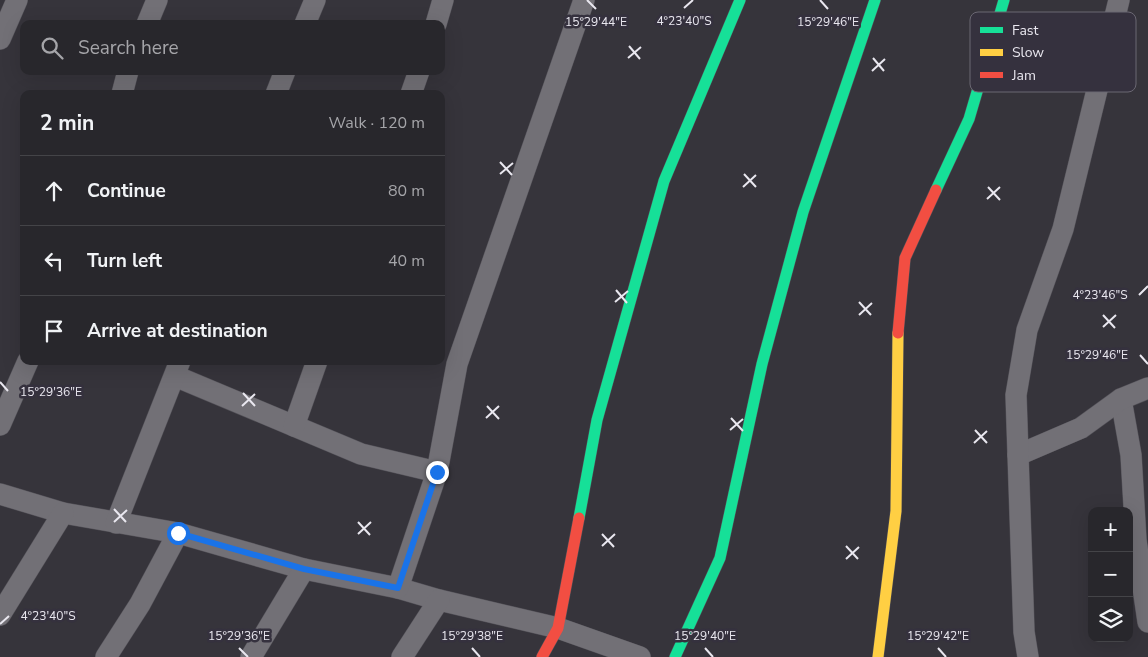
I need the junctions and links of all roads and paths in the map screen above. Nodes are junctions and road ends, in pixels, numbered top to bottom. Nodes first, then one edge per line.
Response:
1 (17, 0) edge
2 (157, 0) edge
3 (315, 0) edge
4 (443, 0) edge
5 (584, 0) edge
6 (740, 0) edge
7 (875, 0) edge
8 (1004, 0) edge
9 (1000, 12) edge
10 (149, 20) edge
11 (307, 20) edge
12 (437, 20) edge
13 (0, 38) edge
14 (127, 75) edge
15 (283, 75) edge
16 (418, 75) edge
17 (123, 90) edge
18 (278, 90) edge
19 (412, 90) edge
20 (977, 92) edge
21 (1097, 92) edge
22 (26, 365) edge
23 (316, 365) edge
24 (177, 369) edge
25 (1148, 388) edge
26 (1121, 399) junction
27 (0, 425) edge
28 (294, 426) junction
29 (1018, 455) junction
30 (437, 472) junction
31 (0, 494) edge
32 (63, 512) junction
33 (116, 523) junction
34 (178, 533) junction
35 (304, 569) junction
36 (398, 588) junction
37 (439, 600) junction
38 (0, 615) edge
39 (1148, 622) edge
40 (558, 628) junction
41 (106, 657) edge
42 (251, 657) edge
43 (402, 657) edge
44 (542, 657) edge
45 (640, 657) edge
46 (675, 657) edge
47 (878, 657) edge
48 (1028, 657) edge

1 - 13 street
2 - 10 street
3 - 11 street
4 - 12 street
5 - 30 street
6 - 40 street
7 - 46 street
8 - 9 street
14 - 17 street
15 - 18 street
16 - 19 street
20 - 47 street
21 - 29 street
22 - 27 street
23 - 28 street
24 - 28 street
24 - 33 street
25 - 26 street
26 - 29 street
26 - 39 street
28 - 30 street
29 - 48 street
30 - 36 street
31 - 32 street
32 - 33 street
32 - 38 street
33 - 34 street
34 - 35 street
34 - 41 street
35 - 36 street
35 - 42 street
36 - 37 street
37 - 40 street
37 - 43 street
40 - 44 street
40 - 45 street

